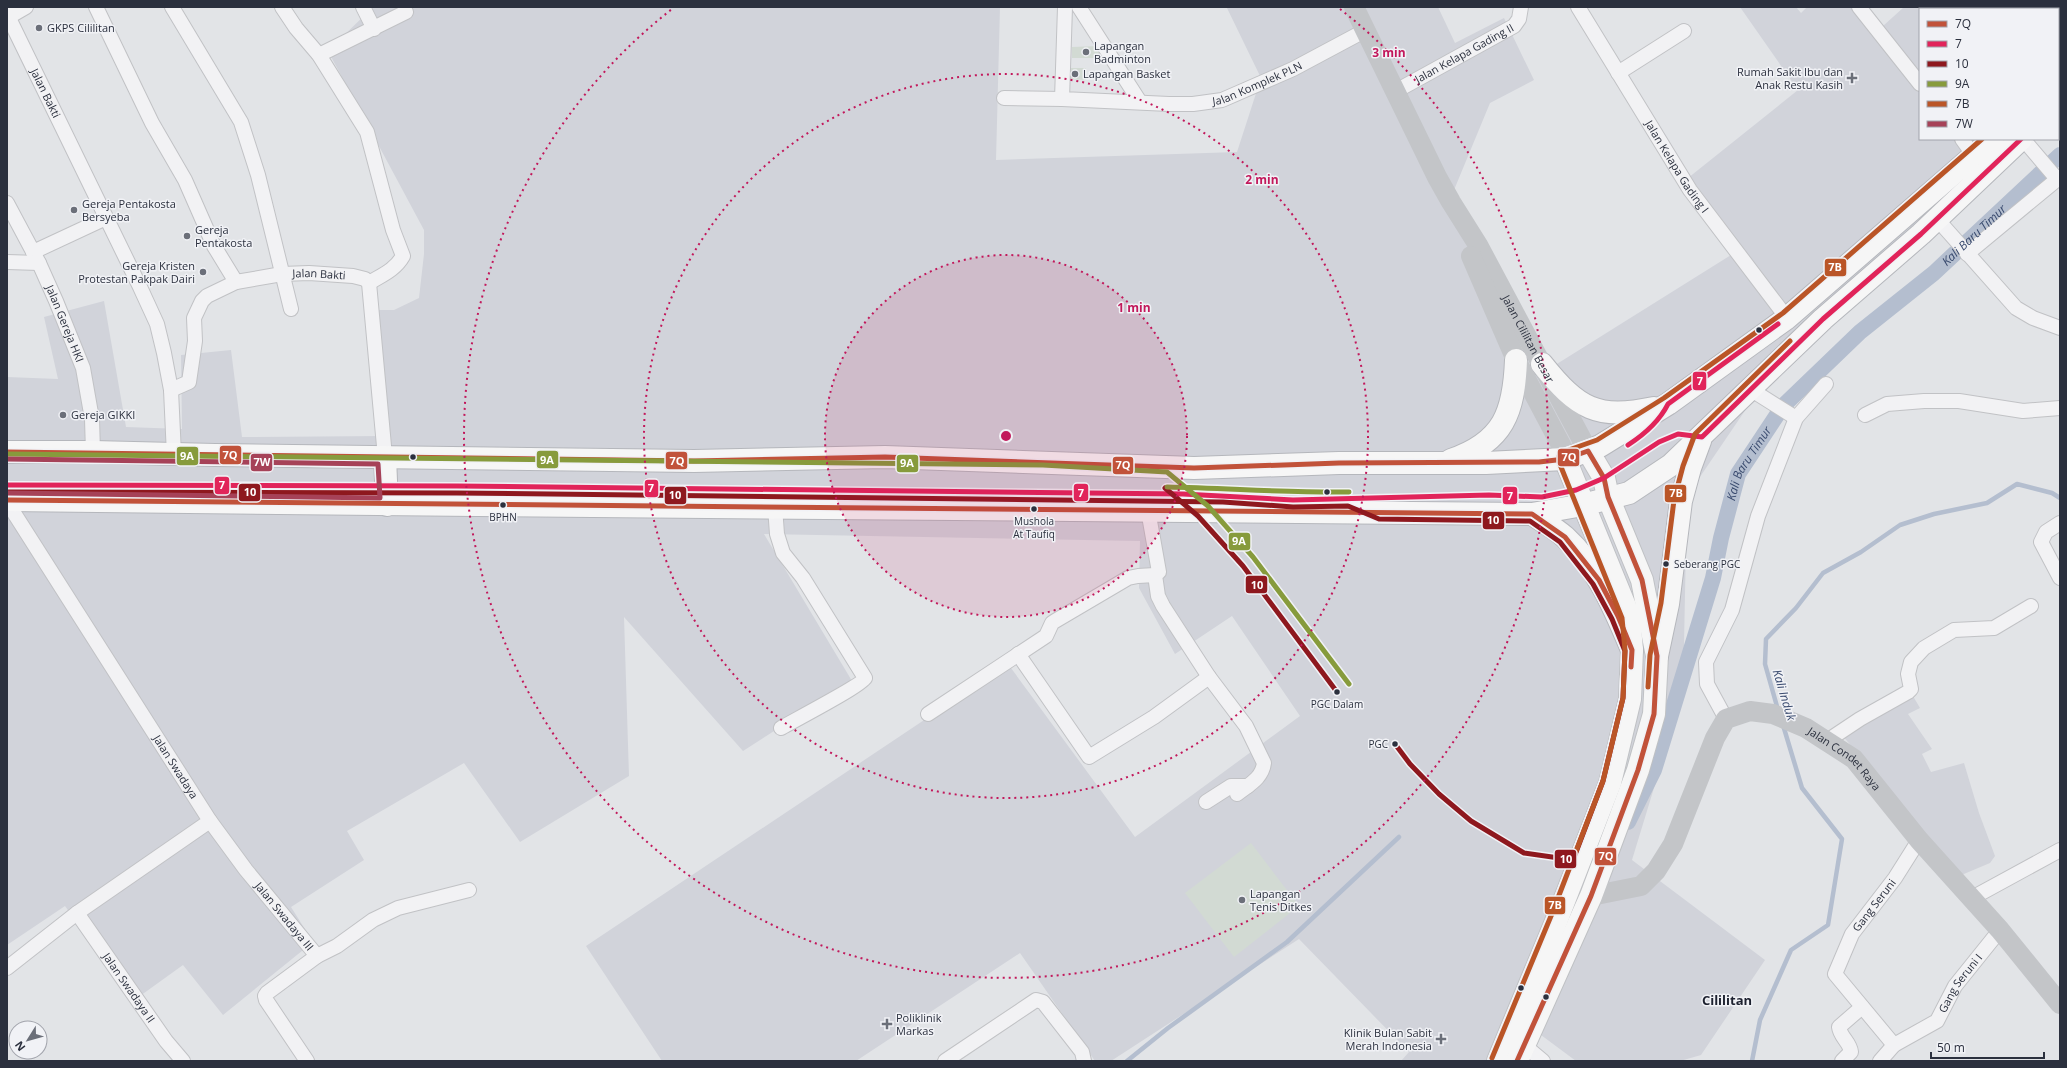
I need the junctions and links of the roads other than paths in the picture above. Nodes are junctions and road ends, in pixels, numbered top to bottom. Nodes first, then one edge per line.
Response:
1 (26, 7) edge
2 (96, 7) edge
3 (172, 7) edge
4 (282, 7) edge
5 (363, 7) edge
6 (1066, 7) edge
7 (1079, 7) edge
8 (1354, 7) edge
9 (1521, 7) edge
10 (1578, 7) edge
11 (1859, 7) edge
12 (406, 12) dead end
13 (8, 16) edge
14 (374, 29) junction
15 (1366, 30) junction
16 (1684, 31) dead end
17 (319, 55) junction
18 (1618, 73) junction
19 (1919, 83) edge
20 (1396, 91) junction
21 (1004, 98) dead end
22 (1062, 99) junction
23 (1140, 102) junction
24 (1990, 140) edge
25 (2021, 140) edge
26 (2023, 140) edge
27 (1968, 147) edge
28 (2057, 177) edge
29 (1450, 202) junction
30 (7, 203) edge
31 (106, 218) junction
32 (1937, 219) junction
33 (1966, 252) junction
34 (36, 258) junction
35 (7, 262) edge
36 (282, 274) junction
37 (236, 282) junction
38 (369, 283) junction
39 (291, 309) dead end
40 (1787, 318) junction
41 (2060, 328) edge
42 (1516, 360) junction
43 (1542, 364) junction
44 (1826, 384) dead end
45 (1750, 389) junction
46 (171, 390) junction
47 (1668, 404) junction
48 (2060, 408) edge
49 (1865, 415) dead end
50 (1794, 416) junction
51 (1702, 437) junction
52 (1588, 451) junction
53 (7, 452) edge
54 (93, 452) junction
55 (174, 455) junction
56 (386, 457) junction
57 (1565, 459) junction
58 (1440, 464) junction
59 (1606, 488) junction
60 (1579, 497) junction
61 (7, 501) edge
62 (387, 505) junction
63 (775, 507) junction
64 (1148, 510) junction
65 (1532, 514) junction
66 (2060, 523) edge
67 (1156, 575) junction
68 (2060, 578) edge
69 (2031, 606) dead end
70 (1632, 650) junction
71 (1018, 654) junction
72 (1657, 656) junction
73 (1209, 677) junction
74 (928, 714) dead end
75 (1726, 719) junction
76 (781, 728) dead end
77 (1827, 741) junction
78 (1206, 802) dead end
79 (210, 821) junction
80 (1919, 840) junction
81 (2060, 850) edge
82 (469, 890) dead end
83 (1591, 896) junction
84 (1972, 898) junction
85 (77, 913) junction
86 (2000, 930) junction
87 (317, 956) junction
88 (7, 968) edge
89 (2060, 1004) edge
90 (1862, 1007) junction
91 (1894, 1045) junction
92 (1520, 1053) edge
93 (947, 1060) edge
94 (183, 1061) edge
95 (307, 1061) edge
96 (1084, 1061) edge
97 (1498, 1061) edge
98 (1543, 1061) edge
99 (1842, 1061) edge
100 (1880, 1061) edge

1 - 13 street
2 - 37 street
3 - 36 street
4 - 17 street
5 - 14 street
6 - 22 street
7 - 23 street
8 - 15 street, Jalan Cililitan Besar
9 - 20 street, Jalan Kelapa Gading II
10 - 18 street, Jalan Kelapa Gading I
11 - 19 street
12 - 14 street
13 - 31 street, Jalan Bakti
14 - 17 street
15 - 20 street, Jalan Cililitan Besar
15 - 23 street, Jalan Komplek PLN
16 - 18 street
17 - 38 street
18 - 40 street, Jalan Kelapa Gading I
20 - 29 street, Jalan Cililitan Besar
21 - 22 street, Jalan Komplek PLN
22 - 23 street, Jalan Komplek PLN
24 - 27 main road
25 - 32 main road
26 - 28 street
27 - 40 main road
28 - 33 street
29 - 42 street, Jalan Cililitan Besar
29 - 43 street, Jalan Cililitan Besar
30 - 34 street, Jalan Gereja HKI
31 - 34 street
31 - 46 street, Jalan Bakti
32 - 33 street
32 - 45 main road
33 - 41 street
34 - 35 street
34 - 54 street, Jalan Gereja HKI
36 - 37 street, Jalan Bakti
36 - 38 street, Jalan Bakti
36 - 39 street
37 - 46 street, Jalan Bakti
38 - 56 street
40 - 47 main road
42 - 57 street, Jalan Cililitan Besar
42 - 58 main road
43 - 47 main road
43 - 52 street, Jalan Cililitan Besar
44 - 50 street
45 - 50 street
45 - 51 main road
46 - 55 street, Jalan Bakti
47 - 52 main road
48 - 49 street
50 - 75 street
51 - 59 main road
51 - 72 main road
52 - 57 main road
52 - 59 main road, Jalan Cililitan Besar
53 - 54 main road
54 - 55 main road
55 - 56 main road
56 - 58 main road
56 - 62 main road
57 - 58 main road
57 - 60 main road, Jalan Cililitan Besar
59 - 60 main road
59 - 72 main road, Jalan Cililitan Besar
60 - 65 main road
60 - 70 main road, Jalan Cililitan Besar
61 - 62 main road
61 - 79 street, Jalan Swadaya
62 - 63 main road
63 - 64 main road
63 - 76 street
64 - 65 main road
64 - 67 street
65 - 70 main road
66 - 68 street
67 - 71 street
67 - 73 street
69 - 77 street
70 - 97 main road, Jalan Cililitan Besar
71 - 73 street
71 - 74 street
72 - 83 main road
73 - 78 street
75 - 77 street, Jalan Condet Raya
75 - 83 street
77 - 80 street, Jalan Condet Raya
79 - 85 street
79 - 87 street, Jalan Swadaya III
80 - 84 street, Jalan Condet Raya
80 - 90 street, Gang Seruni
81 - 84 street
82 - 87 street
83 - 92 main road
84 - 86 street, Jalan Condet Raya
85 - 88 street
85 - 94 street, Jalan Swadaya II
86 - 89 street, Jalan Condet Raya
86 - 91 street, Gang Seruni I
87 - 95 street, Jalan Swadaya III
90 - 91 street
90 - 99 street
91 - 100 street, Gang Seruni I
92 - 98 street
93 - 96 street

